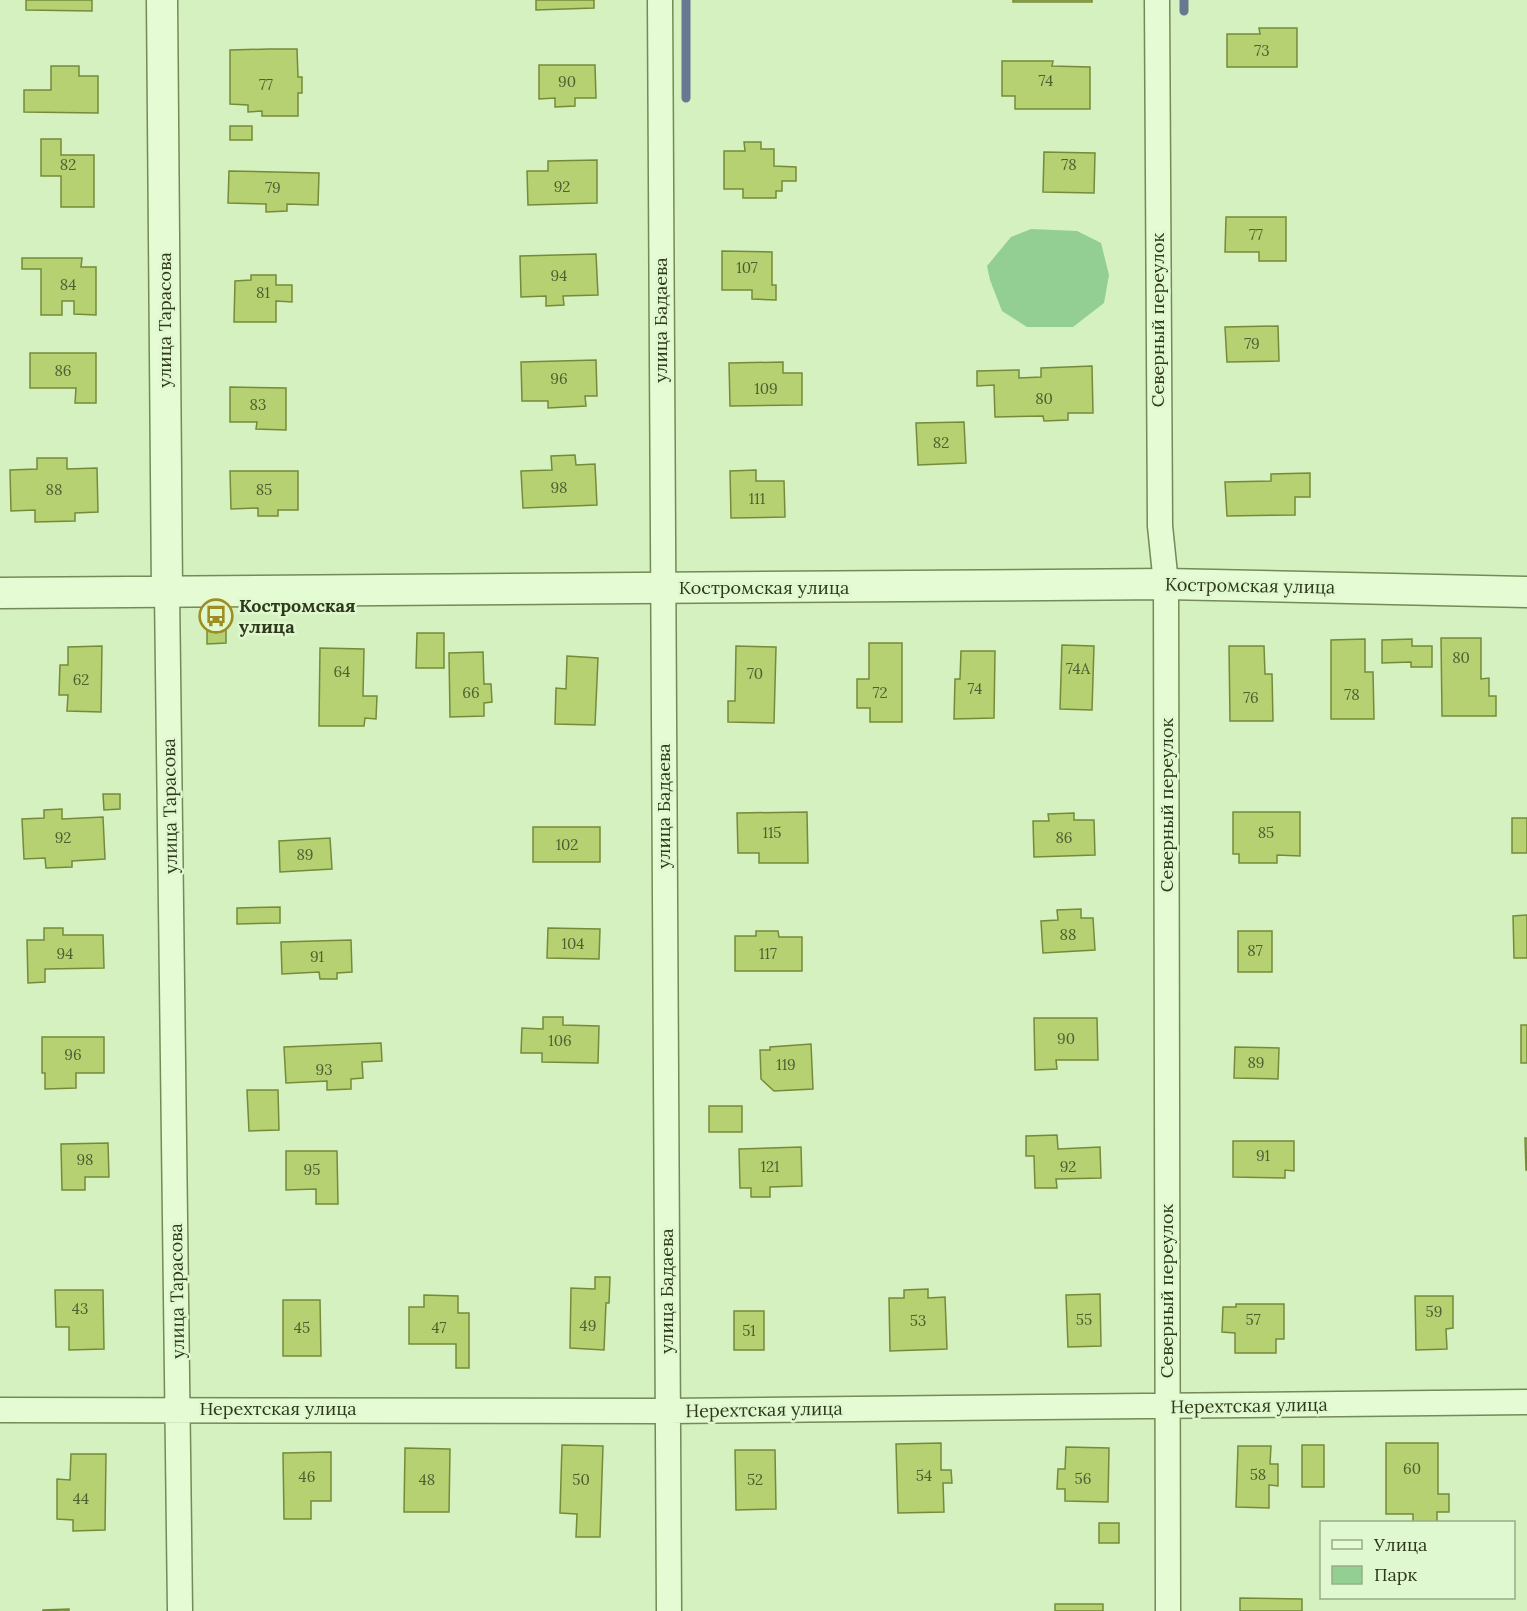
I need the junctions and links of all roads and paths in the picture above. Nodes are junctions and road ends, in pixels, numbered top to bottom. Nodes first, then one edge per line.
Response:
1 (162, 0) edge
2 (660, 0) edge
3 (1157, 0) edge
4 (1166, 584) junction
5 (663, 588) junction
6 (1527, 591) edge
7 (167, 592) junction
8 (0, 593) edge
9 (1527, 1402) edge
10 (1167, 1407) junction
11 (178, 1409) junction
12 (0, 1410) edge
13 (668, 1411) junction
14 (180, 1611) edge
15 (669, 1611) edge
16 (1168, 1611) edge

1 - 7 street, улица Тарасова
2 - 5 street, улица Бадаева
3 - 4 street, Северный переулок
4 - 5 street, Костромская улица
4 - 6 street, Костромская улица
4 - 10 street, Северный переулок
5 - 7 street, Костромская улица
5 - 13 street, улица Бадаева
7 - 8 street, Костромская улица
7 - 11 street, улица Тарасова
9 - 10 street, Нерехтская улица
10 - 13 street, Нерехтская улица
10 - 16 street, Северный переулок
11 - 12 street, Нерехтская улица
11 - 13 street, Нерехтская улица
11 - 14 street, улица Тарасова
13 - 15 street, улица Бадаева

